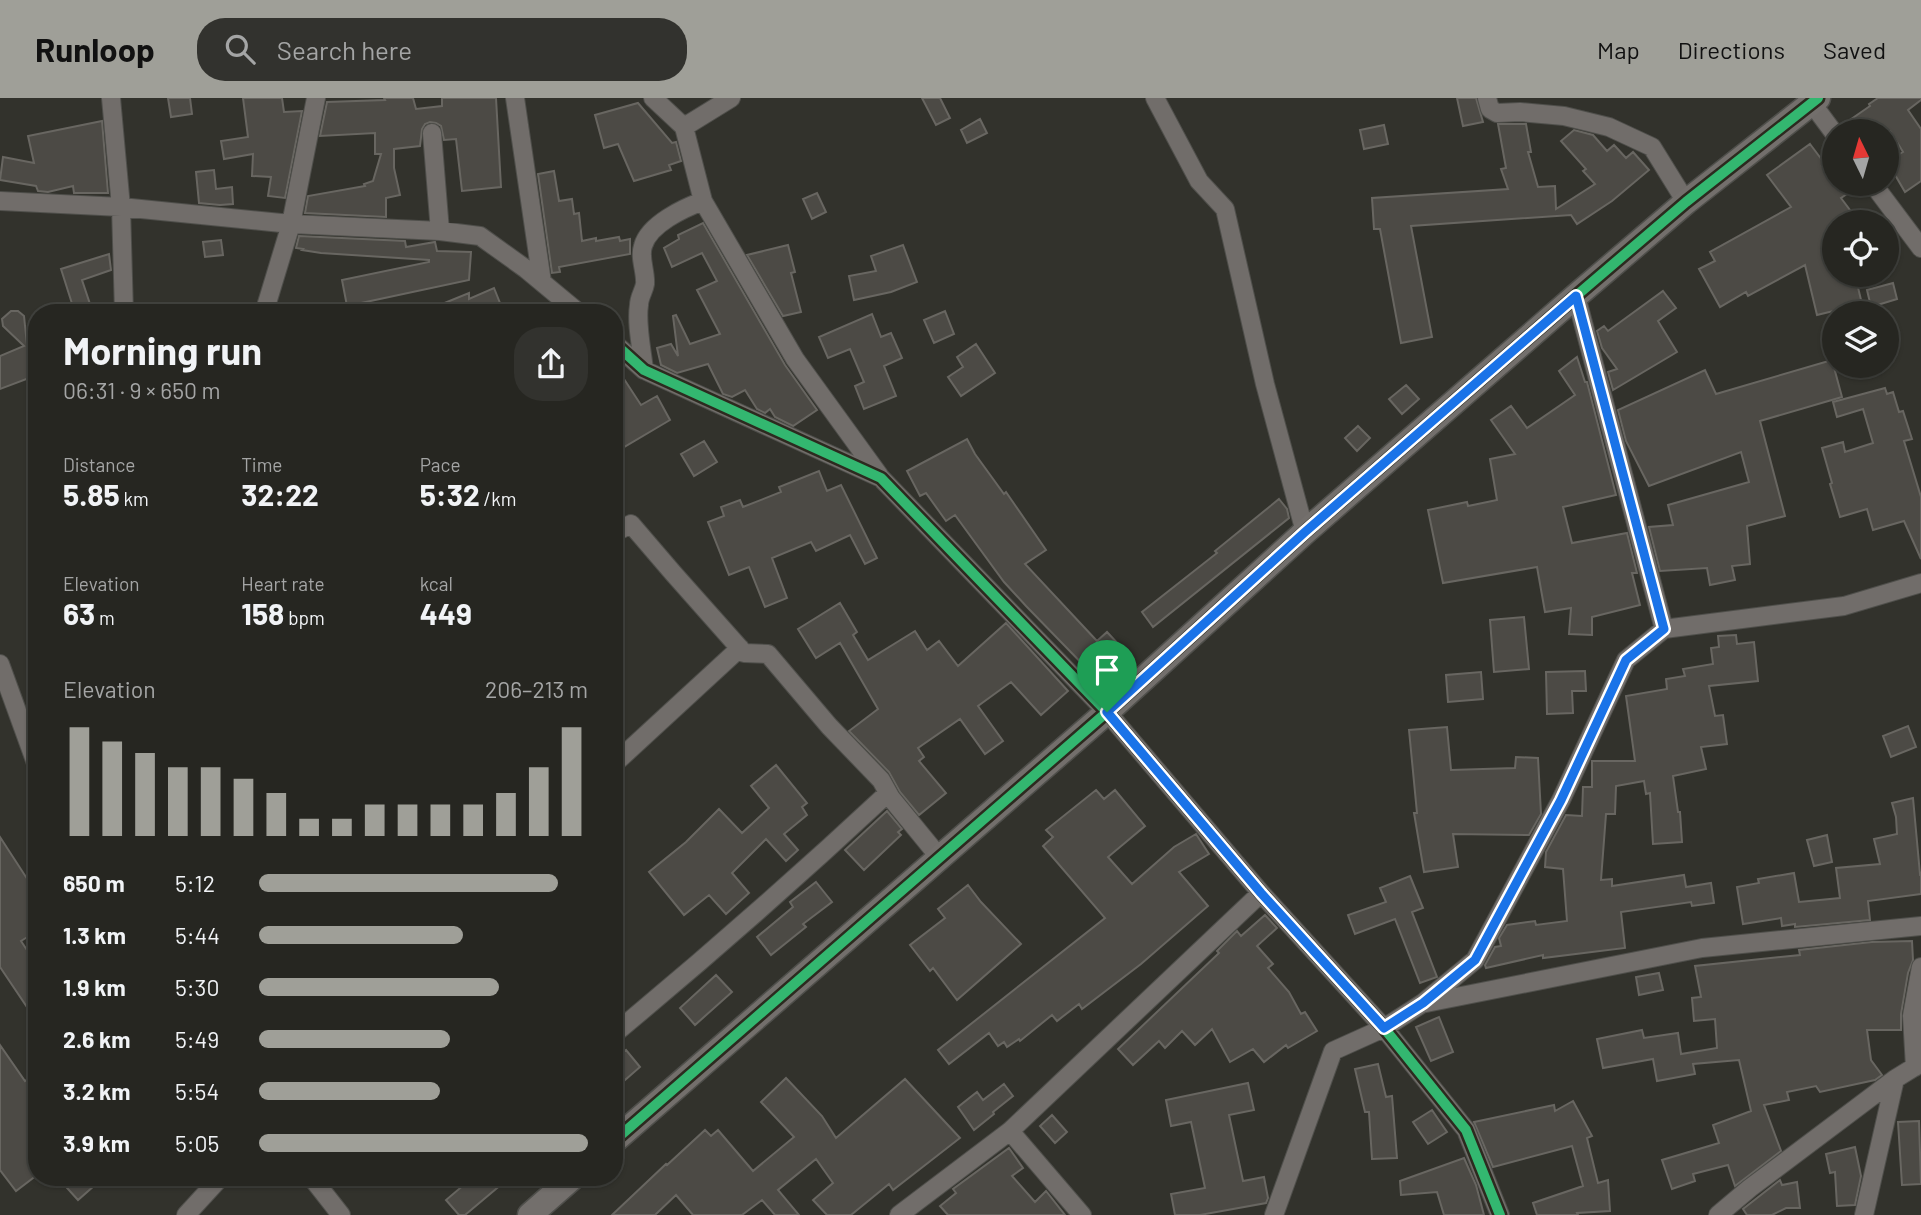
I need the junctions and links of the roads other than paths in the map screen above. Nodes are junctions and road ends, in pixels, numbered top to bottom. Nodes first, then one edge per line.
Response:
1 (111, 98) edge
2 (316, 98) edge
3 (515, 98) edge
4 (653, 98) edge
5 (731, 98) edge
6 (1155, 98) edge
7 (1487, 98) edge
8 (1812, 100) edge
9 (1825, 119) edge
10 (684, 127) junction
11 (432, 133) dead end
12 (1881, 196) edge
13 (0, 201) edge
14 (703, 201) junction
15 (1686, 202) junction
16 (121, 207) junction
17 (291, 224) junction
18 (440, 231) junction
19 (1921, 248) edge
20 (542, 282) junction
21 (1576, 296) junction
22 (124, 304) edge
23 (267, 304) edge
24 (568, 304) edge
25 (623, 351) edge
26 (644, 370) junction
27 (881, 478) junction
28 (623, 528) edge
29 (1305, 532) junction
30 (1921, 583) edge
31 (1664, 629) junction
32 (740, 648) junction
33 (0, 664) edge
34 (1107, 712) junction
35 (28, 741) edge
36 (623, 756) edge
37 (888, 793) junction
38 (940, 858) junction
39 (1261, 893) junction
40 (1921, 926) edge
41 (1921, 967) edge
42 (1423, 1003) junction
43 (623, 1026) edge
44 (1384, 1028) junction
45 (1918, 1065) edge
46 (1895, 1079) junction
47 (1010, 1131) junction
48 (623, 1133) edge
49 (213, 1186) edge
50 (318, 1186) edge
51 (561, 1186) edge
52 (186, 1215) edge
53 (341, 1215) edge
54 (530, 1215) edge
55 (900, 1215) edge
56 (1082, 1215) edge
57 (1274, 1215) edge
58 (1500, 1215) edge
59 (1718, 1215) edge
60 (1864, 1215) edge

1 - 16 street
2 - 17 street
3 - 20 street
4 - 10 street
5 - 10 street
6 - 29 street
7 - 15 street
8 - 9 street
8 - 15 street
10 - 14 street
11 - 18 street
12 - 19 street
13 - 16 street
14 - 26 street
14 - 27 street
15 - 21 street
16 - 17 street
16 - 22 street
17 - 18 street
17 - 23 street
18 - 20 street
20 - 24 street
21 - 29 street
21 - 31 street
25 - 26 street
26 - 27 street
27 - 34 street
28 - 32 street
29 - 34 street
30 - 31 street
31 - 42 street
32 - 36 street
32 - 37 street
33 - 35 street
34 - 38 street
34 - 39 street
37 - 38 street
37 - 43 street
38 - 48 street
39 - 44 street
39 - 47 street
40 - 42 street
41 - 45 street
42 - 44 street
44 - 57 street
44 - 58 street
45 - 46 street
46 - 59 street
46 - 60 street
47 - 55 street
47 - 56 street
49 - 52 street
50 - 53 street
51 - 54 street

